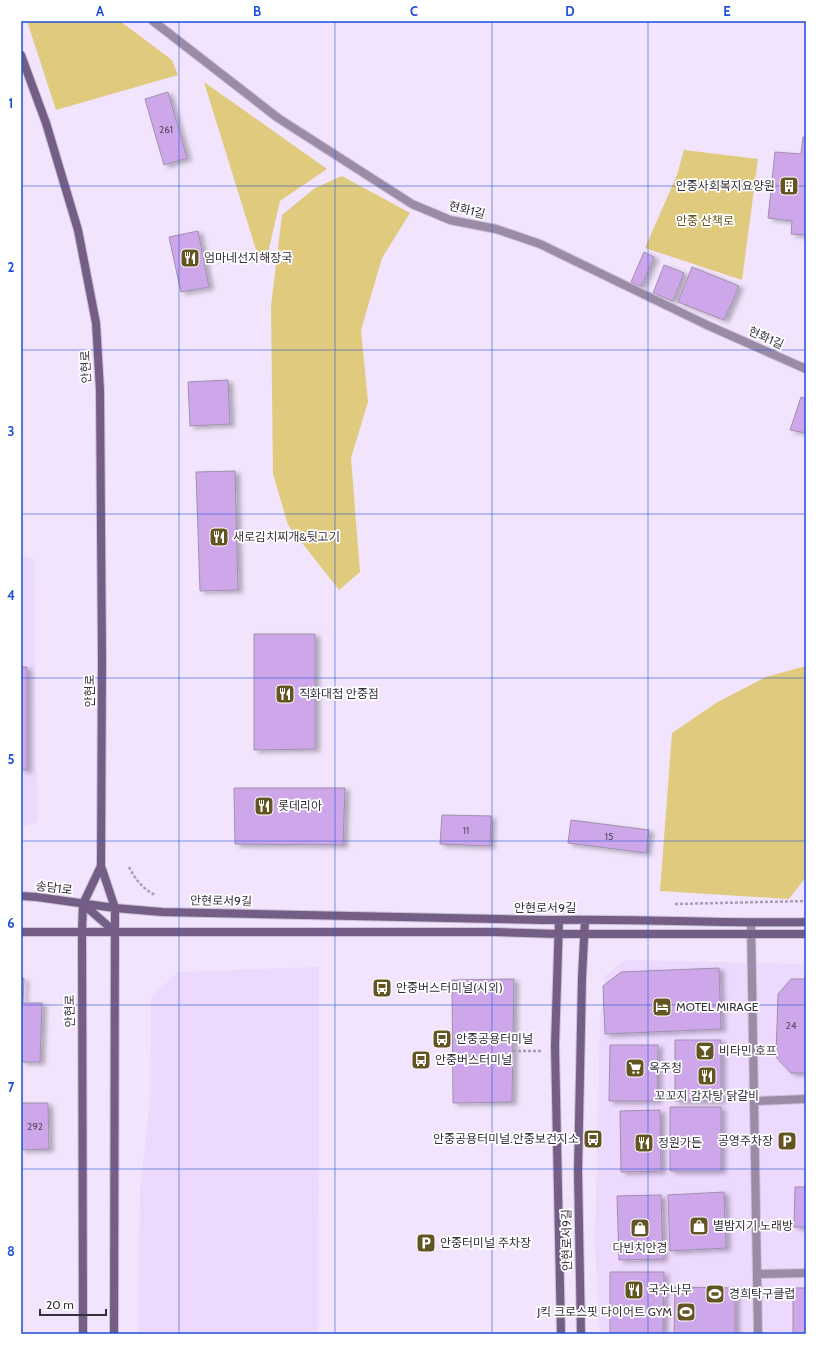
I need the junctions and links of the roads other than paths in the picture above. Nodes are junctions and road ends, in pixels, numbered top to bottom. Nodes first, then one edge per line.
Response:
1 (153, 21) edge
2 (21, 54) edge
3 (806, 369) edge
4 (100, 866) junction
5 (21, 896) edge
6 (83, 904) junction
7 (115, 908) junction
8 (559, 920) junction
9 (585, 920) junction
10 (806, 922) edge
11 (751, 923) junction
12 (21, 932) edge
13 (82, 932) junction
14 (115, 932) junction
15 (559, 934) junction
16 (583, 934) junction
17 (806, 934) edge
18 (751, 935) junction
19 (806, 1099) edge
20 (755, 1100) junction
21 (806, 1273) edge
22 (758, 1274) junction
23 (83, 1334) edge
24 (114, 1334) edge
25 (561, 1334) edge
26 (581, 1334) edge
27 (758, 1334) edge

1 - 3 street, 현화1길
2 - 4 street, 안현로
4 - 6 street, 안현로
4 - 7 street
5 - 6 street, 송담1로
6 - 7 street, 송담1로
6 - 13 street, 안현로
6 - 14 street
7 - 8 street, 안현로서9길
7 - 14 street
8 - 9 street, 안현로서9길
8 - 15 street
9 - 11 street
9 - 16 street, 안현로서9길
10 - 11 street
11 - 18 street
12 - 13 street
13 - 14 street
13 - 23 street, 안현로
14 - 15 street
14 - 24 street
15 - 16 street
15 - 25 street
16 - 18 street
16 - 26 street, 안현로서9길
17 - 18 street
18 - 20 street
19 - 20 street
20 - 22 street
21 - 22 street
22 - 27 street

